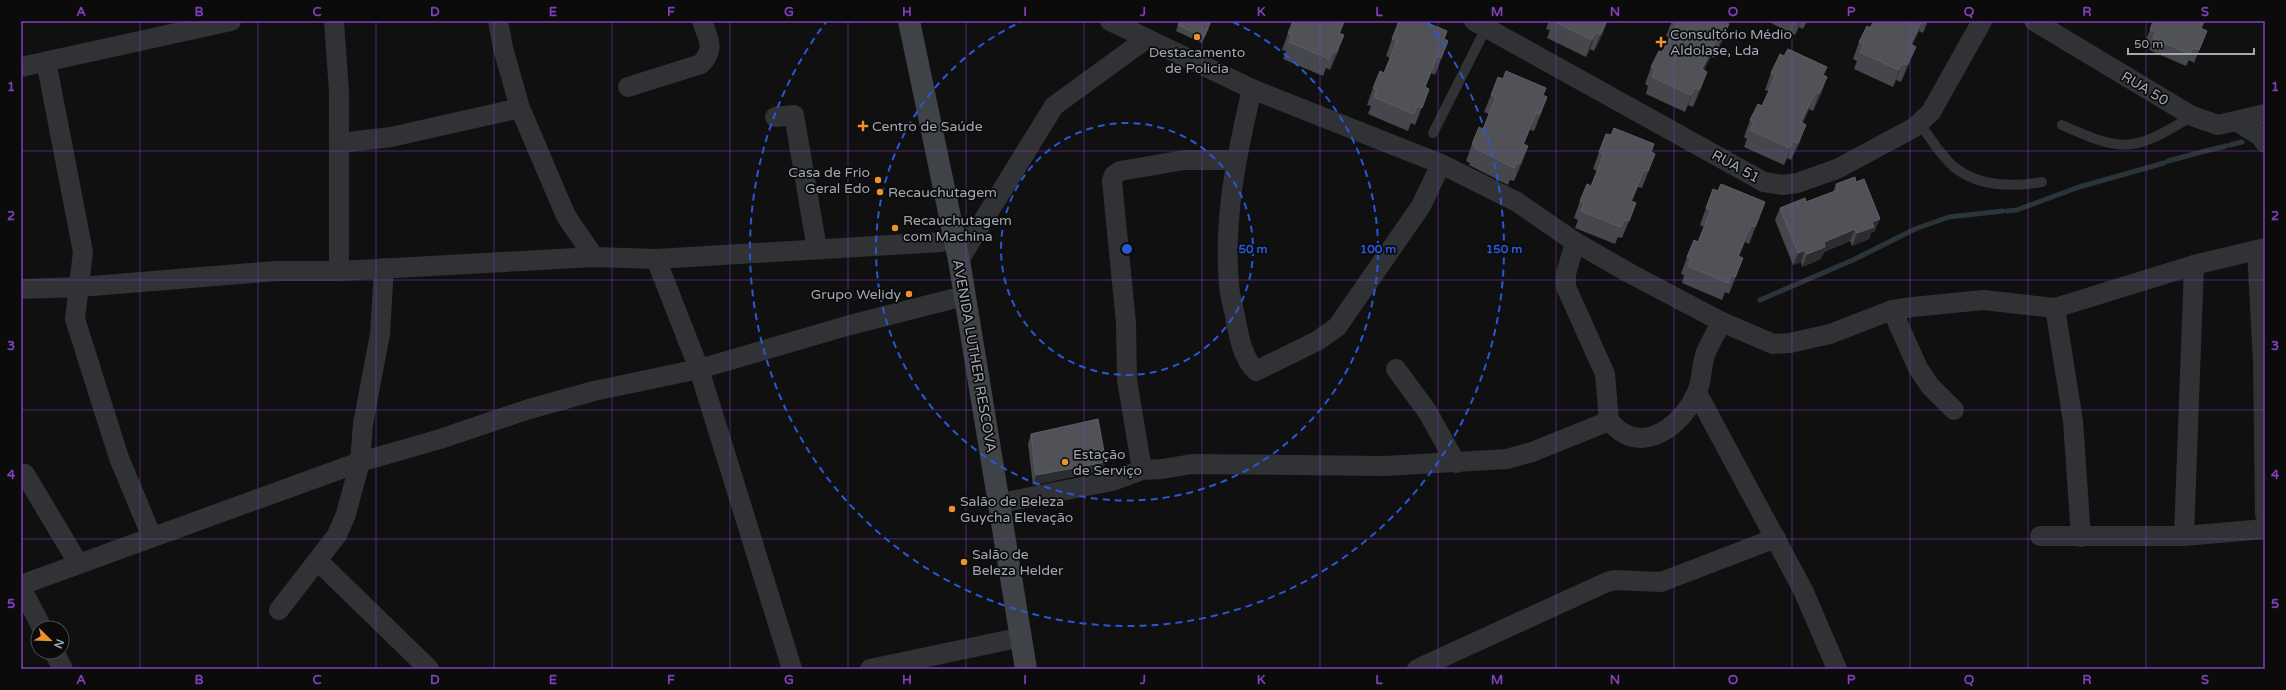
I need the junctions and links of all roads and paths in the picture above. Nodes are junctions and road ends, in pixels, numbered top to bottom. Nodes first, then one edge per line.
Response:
1 (231, 21) edge
2 (334, 21) edge
3 (498, 21) edge
4 (702, 21) edge
5 (896, 21) edge
6 (909, 21) edge
7 (1110, 21) edge
8 (1982, 21) edge
9 (2034, 21) edge
10 (1480, 24) edge
11 (1146, 39) junction
12 (46, 61) junction
13 (21, 67) edge
14 (628, 87) dead end
15 (1252, 89) junction
16 (520, 108) junction
17 (2265, 114) edge
18 (2192, 116) junction
19 (775, 117) dead end
20 (2238, 122) junction
21 (1919, 123) junction
22 (2062, 125) dead end
23 (1433, 133) dead end
24 (340, 143) junction
25 (2265, 143) edge
26 (1236, 160) junction
27 (1441, 164) junction
28 (2042, 182) dead end
29 (941, 242) junction
30 (1575, 242) junction
31 (817, 249) junction
32 (2261, 249) edge
33 (594, 257) junction
34 (656, 259) junction
35 (959, 260) junction
36 (2194, 265) junction
37 (384, 268) junction
38 (339, 271) junction
39 (80, 286) junction
40 (21, 289) edge
41 (952, 299) junction
42 (2055, 308) junction
43 (1892, 310) junction
44 (1722, 322) junction
45 (2264, 361) edge
46 (699, 369) junction
47 (1396, 369) dead end
48 (1697, 393) junction
49 (1954, 410) dead end
50 (1609, 421) junction
51 (360, 462) junction
52 (1456, 463) junction
53 (1142, 470) junction
54 (25, 474) dead end
55 (1000, 503) junction
56 (2265, 514) edge
57 (2265, 528) edge
58 (2040, 536) dead end
59 (2184, 536) junction
60 (152, 537) junction
61 (2080, 537) junction
62 (1776, 538) junction
63 (318, 561) junction
64 (78, 563) junction
65 (21, 586) edge
66 (279, 610) dead end
67 (38, 620) edge
68 (1008, 640) junction
69 (58, 660) edge
70 (63, 669) edge
71 (429, 669) edge
72 (792, 669) edge
73 (870, 669) edge
74 (1012, 669) edge
75 (1026, 669) edge
76 (1417, 669) edge
77 (1837, 669) edge

1 - 12 street
2 - 24 street
3 - 16 street
4 - 14 street
5 - 29 main road, AVENIDA LUTHER RESCOVA
6 - 35 main road, AVENIDA LUTHER RESCOVA
7 - 11 street
8 - 21 street, RUA 51
9 - 18 street, RUA 50
10 - 21 street, RUA 51
10 - 23 lane
11 - 15 street
11 - 35 street
12 - 13 street
12 - 39 street
15 - 26 street
15 - 27 street
16 - 24 street
16 - 33 street
17 - 20 street, RUA 50
18 - 20 street, RUA 50
18 - 22 lane
19 - 31 street
20 - 25 street
21 - 28 lane
24 - 38 street
26 - 27 street
26 - 53 street
27 - 30 street
29 - 31 street
29 - 41 main road, AVENIDA LUTHER RESCOVA
30 - 44 street
30 - 50 street
31 - 34 street
32 - 36 street
32 - 45 street
33 - 34 street
33 - 37 street
34 - 46 street
35 - 55 main road, AVENIDA LUTHER RESCOVA
36 - 42 street
36 - 59 street
37 - 38 street
37 - 51 street
38 - 39 street
39 - 40 street
39 - 60 street
41 - 46 street
41 - 68 main road, AVENIDA LUTHER RESCOVA
42 - 43 street
42 - 61 street
43 - 44 street
43 - 49 street
44 - 48 street
45 - 56 street
46 - 51 street
46 - 72 street
47 - 52 street
48 - 50 street
48 - 62 street
50 - 52 street
51 - 60 street
51 - 63 street
52 - 53 street
53 - 55 street
54 - 64 street
55 - 75 main road, AVENIDA LUTHER RESCOVA
57 - 59 street
58 - 61 street
59 - 61 street
60 - 64 street
62 - 76 street
62 - 77 street
63 - 66 street
63 - 71 street
64 - 65 street
65 - 67 street
68 - 73 street
68 - 74 main road, AVENIDA LUTHER RESCOVA
69 - 70 street

